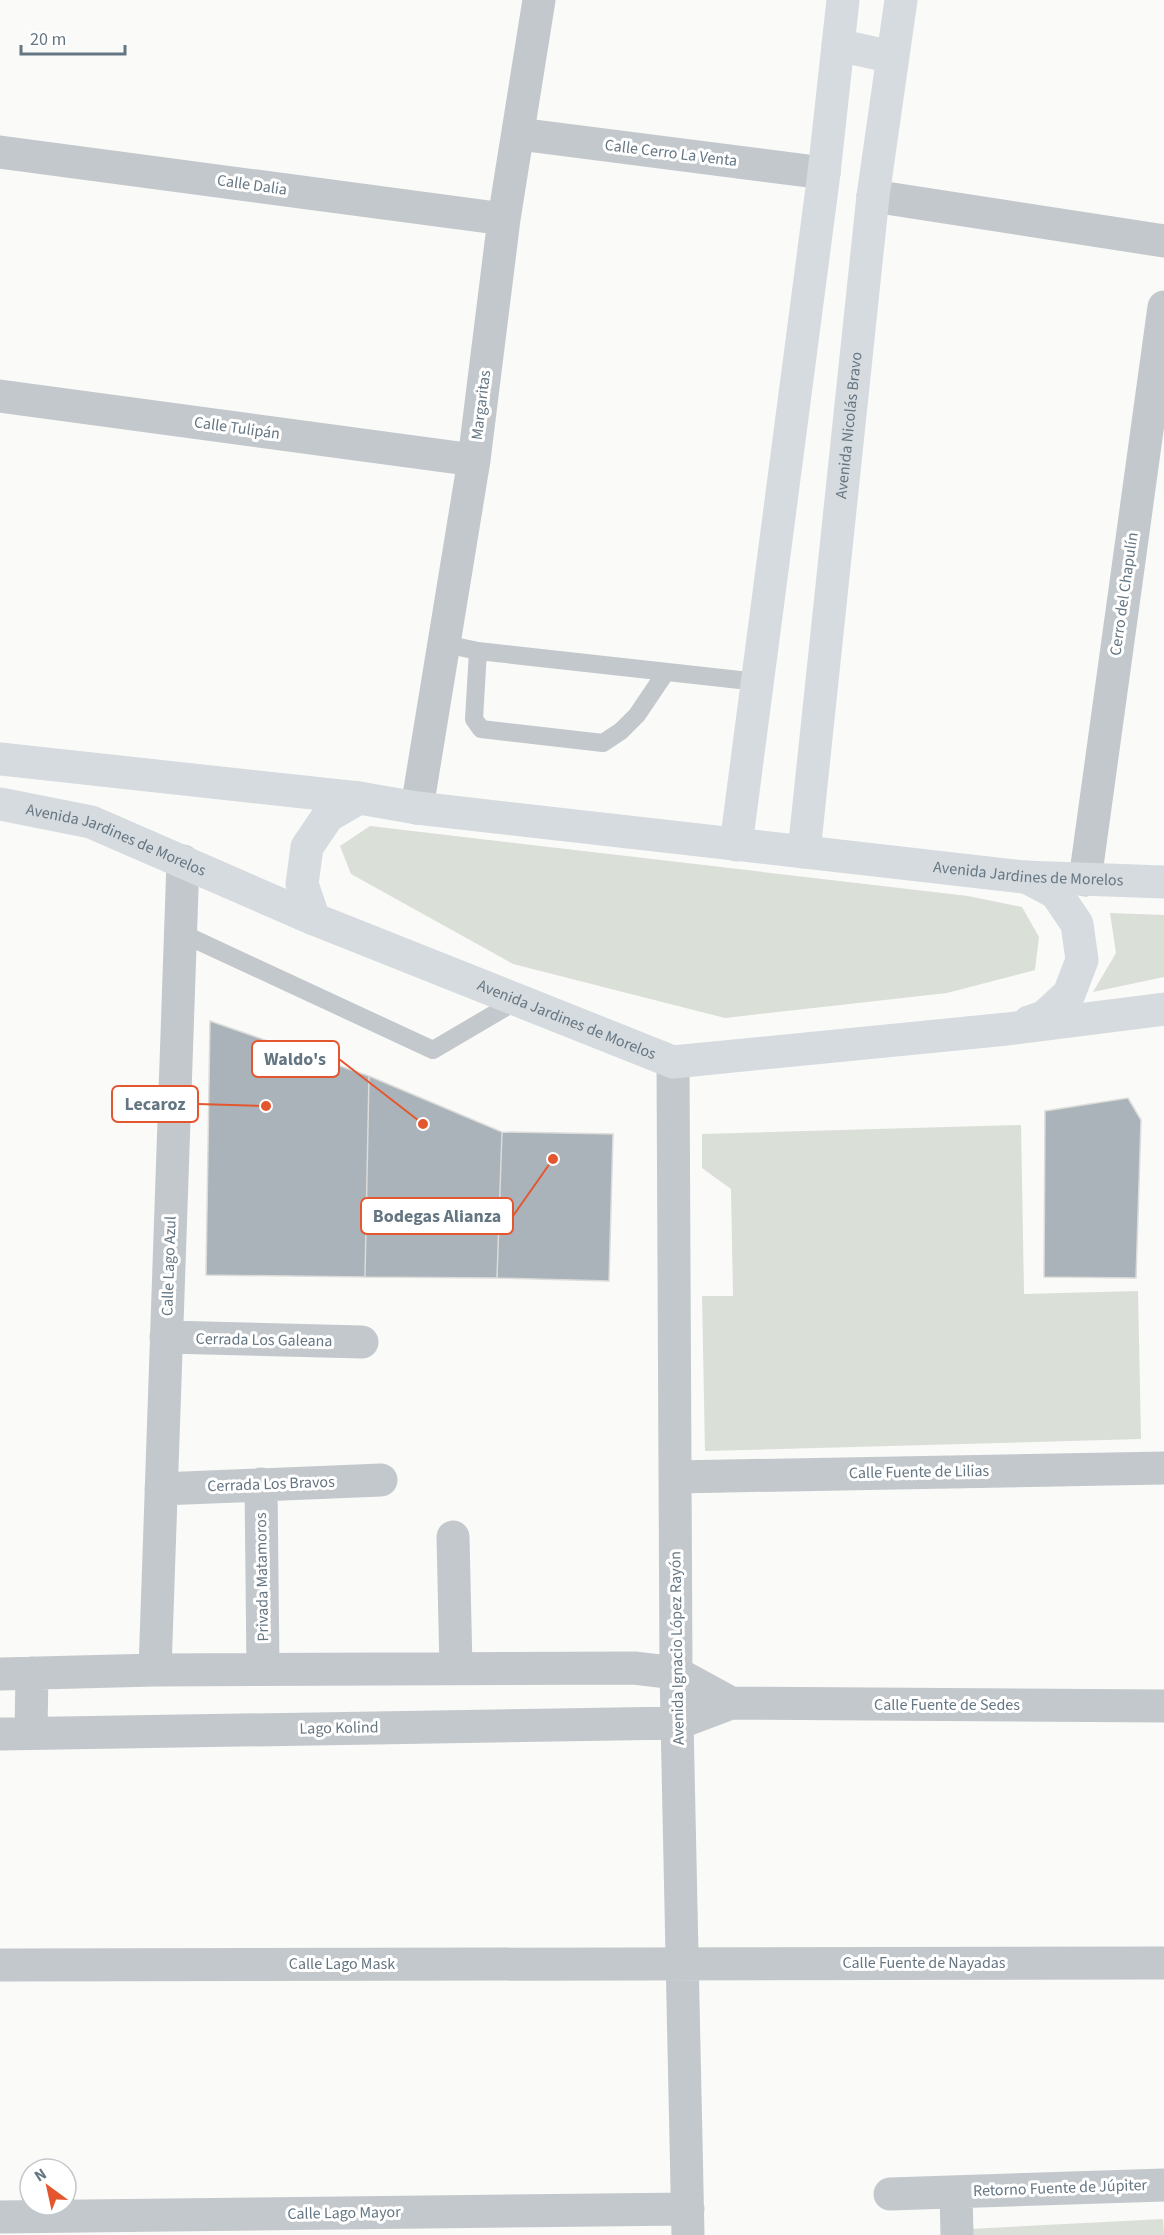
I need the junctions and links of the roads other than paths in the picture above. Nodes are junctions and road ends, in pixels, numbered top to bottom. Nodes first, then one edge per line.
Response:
1 (539, 0) edge
2 (843, 0) edge
3 (900, 0) edge
4 (838, 45) junction
5 (892, 57) junction
6 (519, 134) junction
7 (0, 152) edge
8 (824, 173) junction
9 (873, 196) junction
10 (504, 219) junction
11 (1164, 241) edge
12 (1164, 308) edge
13 (0, 396) edge
14 (474, 460) junction
15 (445, 644) junction
16 (478, 651) junction
17 (666, 672) junction
18 (758, 682) junction
19 (0, 759) edge
20 (359, 798) junction
21 (0, 804) edge
22 (417, 808) junction
23 (736, 845) junction
24 (804, 852) junction
25 (183, 861) junction
26 (1024, 877) junction
27 (1085, 880) junction
28 (1164, 882) edge
29 (314, 919) junction
30 (181, 933) junction
31 (518, 999) junction
32 (1164, 1009) edge
33 (1007, 1029) junction
34 (673, 1062) junction
35 (166, 1337) junction
36 (362, 1342) dead end
37 (1164, 1468) edge
38 (675, 1477) junction
39 (381, 1480) dead end
40 (261, 1484) junction
41 (161, 1489) junction
42 (453, 1537) dead end
43 (456, 1668) junction
44 (155, 1670) junction
45 (263, 1670) junction
46 (32, 1673) junction
47 (676, 1673) junction
48 (0, 1674) edge
49 (731, 1704) junction
50 (1164, 1706) edge
51 (678, 1723) junction
52 (15, 1733) edge
53 (683, 1963) junction
54 (1164, 1963) edge
55 (0, 1965) edge
56 (1164, 2185) edge
57 (956, 2192) junction
58 (890, 2194) dead end
59 (0, 2217) edge
60 (688, 2222) edge
61 (957, 2235) edge

1 - 6 street, Margaritas
2 - 4 main road
3 - 5 main road, Avenida Nicolás Bravo
4 - 5 main road
4 - 8 main road
5 - 9 main road, Avenida Nicolás Bravo
6 - 8 street, Calle Cerro La Venta
6 - 10 street, Margaritas
7 - 10 street, Calle Dalia
8 - 18 main road
9 - 11 street
9 - 24 main road, Avenida Nicolás Bravo
10 - 14 street, Margaritas
12 - 27 street, Cerro del Chapulín
13 - 14 street, Calle Tulipán
14 - 15 street, Margaritas
15 - 16 lane
15 - 22 street, Margaritas
16 - 17 lane
16 - 17 lane
17 - 18 lane
18 - 23 main road
19 - 20 main road, Avenida Jardines de Morelos
20 - 22 main road, Avenida Jardines de Morelos
20 - 29 main road
21 - 25 main road, Avenida Jardines de Morelos
22 - 23 main road, Avenida Jardines de Morelos
23 - 24 main road, Avenida Jardines de Morelos
24 - 26 main road, Avenida Jardines de Morelos
25 - 29 main road, Avenida Jardines de Morelos
25 - 30 street, Calle Lago Azul
26 - 27 main road, Avenida Jardines de Morelos
26 - 33 main road
27 - 28 main road, Avenida Jardines de Morelos
29 - 31 main road, Avenida Jardines de Morelos
30 - 31 lane
30 - 35 street, Calle Lago Azul
31 - 34 main road, Avenida Jardines de Morelos
32 - 33 main road, Avenida Jardines de Morelos
33 - 34 main road, Avenida Jardines de Morelos
34 - 38 street, Avenida Ignacio López Rayón
35 - 36 street, Cerrada Los Galeana
35 - 41 street, Calle Lago Azul
37 - 38 street, Calle Fuente de Lilias
38 - 47 street, Avenida Ignacio López Rayón
39 - 40 street, Cerrada Los Bravos
40 - 41 street, Cerrada Los Bravos
40 - 45 street, Privada Matamoros
41 - 44 street, Calle Lago Azul
42 - 43 street
43 - 45 street
43 - 47 street
44 - 45 street
44 - 46 street
46 - 48 street
46 - 52 street
47 - 49 street, Calle Fuente de Sedes
47 - 51 street, Avenida Ignacio López Rayón
49 - 50 street, Calle Fuente de Sedes
49 - 51 street, Calle Fuente de Sedes
51 - 52 street, Lago Kolind
51 - 53 street, Avenida Ignacio López Rayón
53 - 54 street, Calle Fuente de Nayadas
53 - 55 street, Calle Lago Mask
53 - 60 street, Avenida Ignacio López Rayón
56 - 57 street, Retorno Fuente de Júpiter
57 - 58 street, Retorno Fuente de Júpiter
57 - 61 street, Retorno Fuente de Júpiter
59 - 60 street, Calle Lago Mayor

